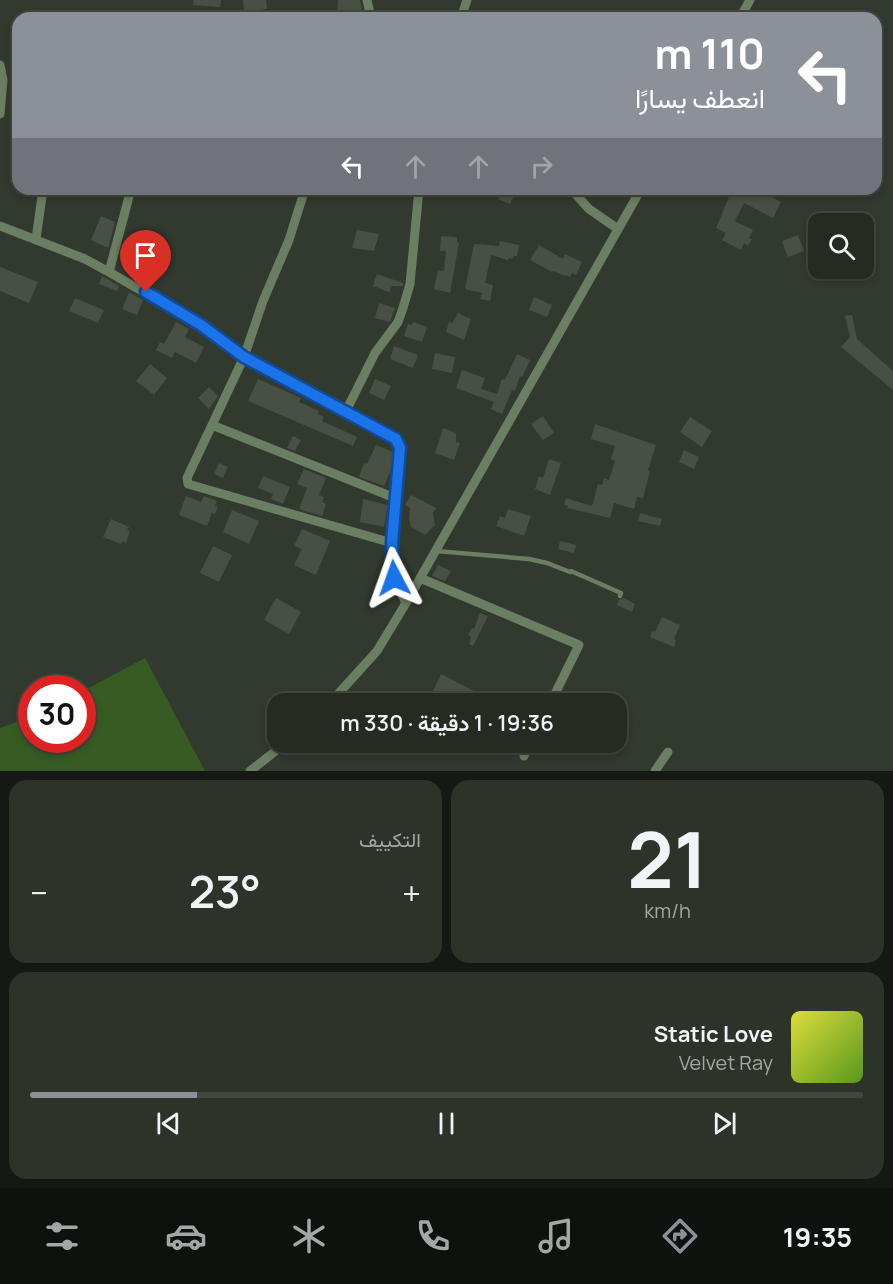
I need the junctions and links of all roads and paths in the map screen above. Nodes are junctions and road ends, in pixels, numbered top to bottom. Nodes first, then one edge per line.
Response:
1 (0, 64) edge
2 (0, 114) edge
3 (42, 195) edge
4 (129, 195) edge
5 (303, 195) edge
6 (418, 195) edge
7 (577, 195) edge
8 (638, 195) edge
9 (0, 225) edge
10 (618, 229) junction
11 (36, 239) junction
12 (109, 272) junction
13 (244, 357) junction
14 (346, 411) junction
15 (212, 425) junction
16 (395, 498) junction
17 (392, 543) junction
18 (436, 551) junction
19 (420, 578) junction
20 (620, 596) dead end
21 (406, 603) junction
22 (339, 693) edge
23 (555, 693) edge
24 (668, 752) dead end
25 (273, 753) edge
26 (525, 753) edge
27 (524, 756) dead end
28 (250, 771) edge
29 (655, 771) edge

1 - 2 street
3 - 11 street
4 - 12 street
5 - 13 street
6 - 14 street
7 - 10 street
8 - 10 street
9 - 11 street
10 - 18 street
11 - 12 street
12 - 13 street
13 - 14 street
13 - 15 street
14 - 16 street
15 - 16 street
15 - 17 street
16 - 17 street
17 - 21 street
18 - 19 street
18 - 20 lane
19 - 21 street
19 - 23 street
21 - 22 street
24 - 29 street
25 - 28 street
26 - 27 street

